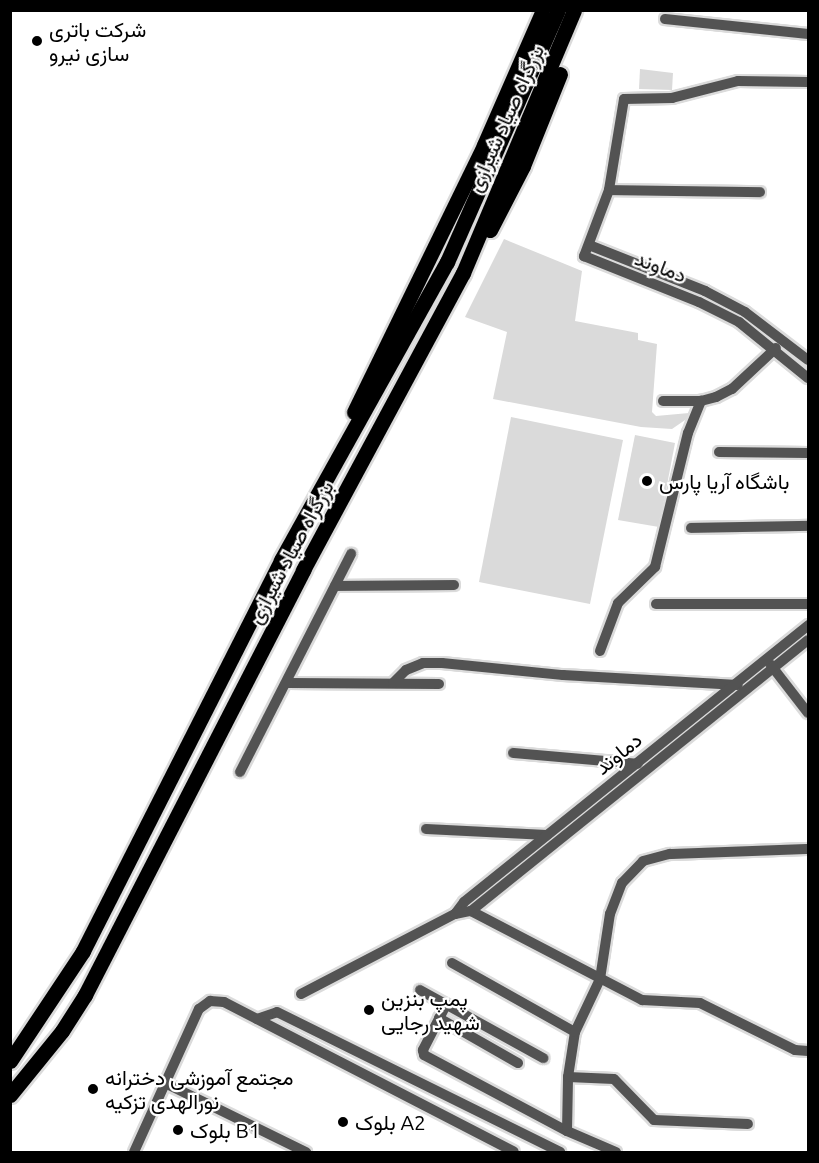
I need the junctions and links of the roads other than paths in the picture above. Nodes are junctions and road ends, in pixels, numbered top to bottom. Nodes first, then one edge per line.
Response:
1 (543, 10) edge
2 (558, 10) edge
3 (574, 10) edge
4 (585, 10) edge
5 (665, 19) dead end
6 (808, 34) edge
7 (808, 82) edge
8 (609, 190) junction
9 (759, 192) dead end
10 (589, 245) junction
11 (463, 273) junction
12 (776, 348) junction
13 (808, 360) edge
14 (808, 378) edge
15 (663, 401) dead end
16 (701, 401) junction
17 (718, 452) dead end
18 (808, 453) edge
19 (808, 526) edge
20 (691, 528) dead end
21 (351, 554) dead end
22 (281, 560) junction
23 (335, 585) junction
24 (454, 585) dead end
25 (657, 604) dead end
26 (808, 604) edge
27 (808, 625) edge
28 (808, 640) edge
29 (600, 651) dead end
30 (767, 658) junction
31 (774, 668) junction
32 (288, 683) junction
33 (393, 683) junction
34 (736, 683) junction
35 (439, 684) dead end
36 (743, 693) junction
37 (808, 714) edge
38 (513, 753) dead end
39 (637, 763) junction
40 (240, 772) dead end
41 (644, 772) junction
42 (426, 829) dead end
43 (547, 835) junction
44 (808, 849) edge
45 (471, 911) junction
46 (455, 914) junction
47 (452, 963) dead end
48 (600, 979) junction
49 (420, 990) dead end
50 (301, 994) dead end
51 (446, 1005) junction
52 (257, 1018) junction
53 (439, 1018) junction
54 (575, 1032) junction
55 (808, 1051) edge
56 (543, 1058) dead end
57 (10, 1061) edge
58 (518, 1063) dead end
59 (568, 1077) junction
60 (167, 1084) junction
61 (10, 1095) edge
62 (748, 1124) dead end
63 (567, 1131) junction
64 (134, 1152) edge
65 (306, 1152) edge
66 (514, 1152) edge
67 (561, 1152) edge
68 (613, 1152) edge

1 - 22 highway
2 - 22 highway, بزرگراه صیاد شیرازی
3 - 11 highway, بزرگراه صیاد شیرازی
4 - 11 highway
5 - 6 street
7 - 8 street
8 - 9 street
8 - 10 street
10 - 12 street, دماوند
10 - 13 street, دماوند
11 - 61 highway, بزرگراه صیاد شیرازی
12 - 14 street, دماوند
12 - 16 street
15 - 16 street
16 - 29 street
17 - 18 street
19 - 20 street
21 - 23 street
22 - 57 highway, بزرگراه صیاد شیرازی
23 - 24 street
23 - 32 street
25 - 26 street
27 - 30 street, دماوند
28 - 31 street, دماوند
30 - 31 street
30 - 34 street, دماوند
31 - 36 street, دماوند
31 - 37 street
32 - 33 street
32 - 40 street
33 - 34 street
33 - 35 street
34 - 36 street
34 - 39 street, دماوند
36 - 41 street, دماوند
38 - 39 street
39 - 41 street
39 - 43 street, دماوند
41 - 45 street, دماوند
42 - 43 street
43 - 46 street, دماوند
44 - 48 street
45 - 46 street, دماوند
45 - 48 street
46 - 50 street, دماوند
47 - 54 street
48 - 54 street
48 - 55 street
49 - 51 street
51 - 53 street
51 - 56 street
52 - 60 street
52 - 66 street
52 - 67 street
53 - 58 street
53 - 63 street
54 - 59 street
59 - 62 street
59 - 63 street
60 - 64 street
60 - 65 street
63 - 68 street

